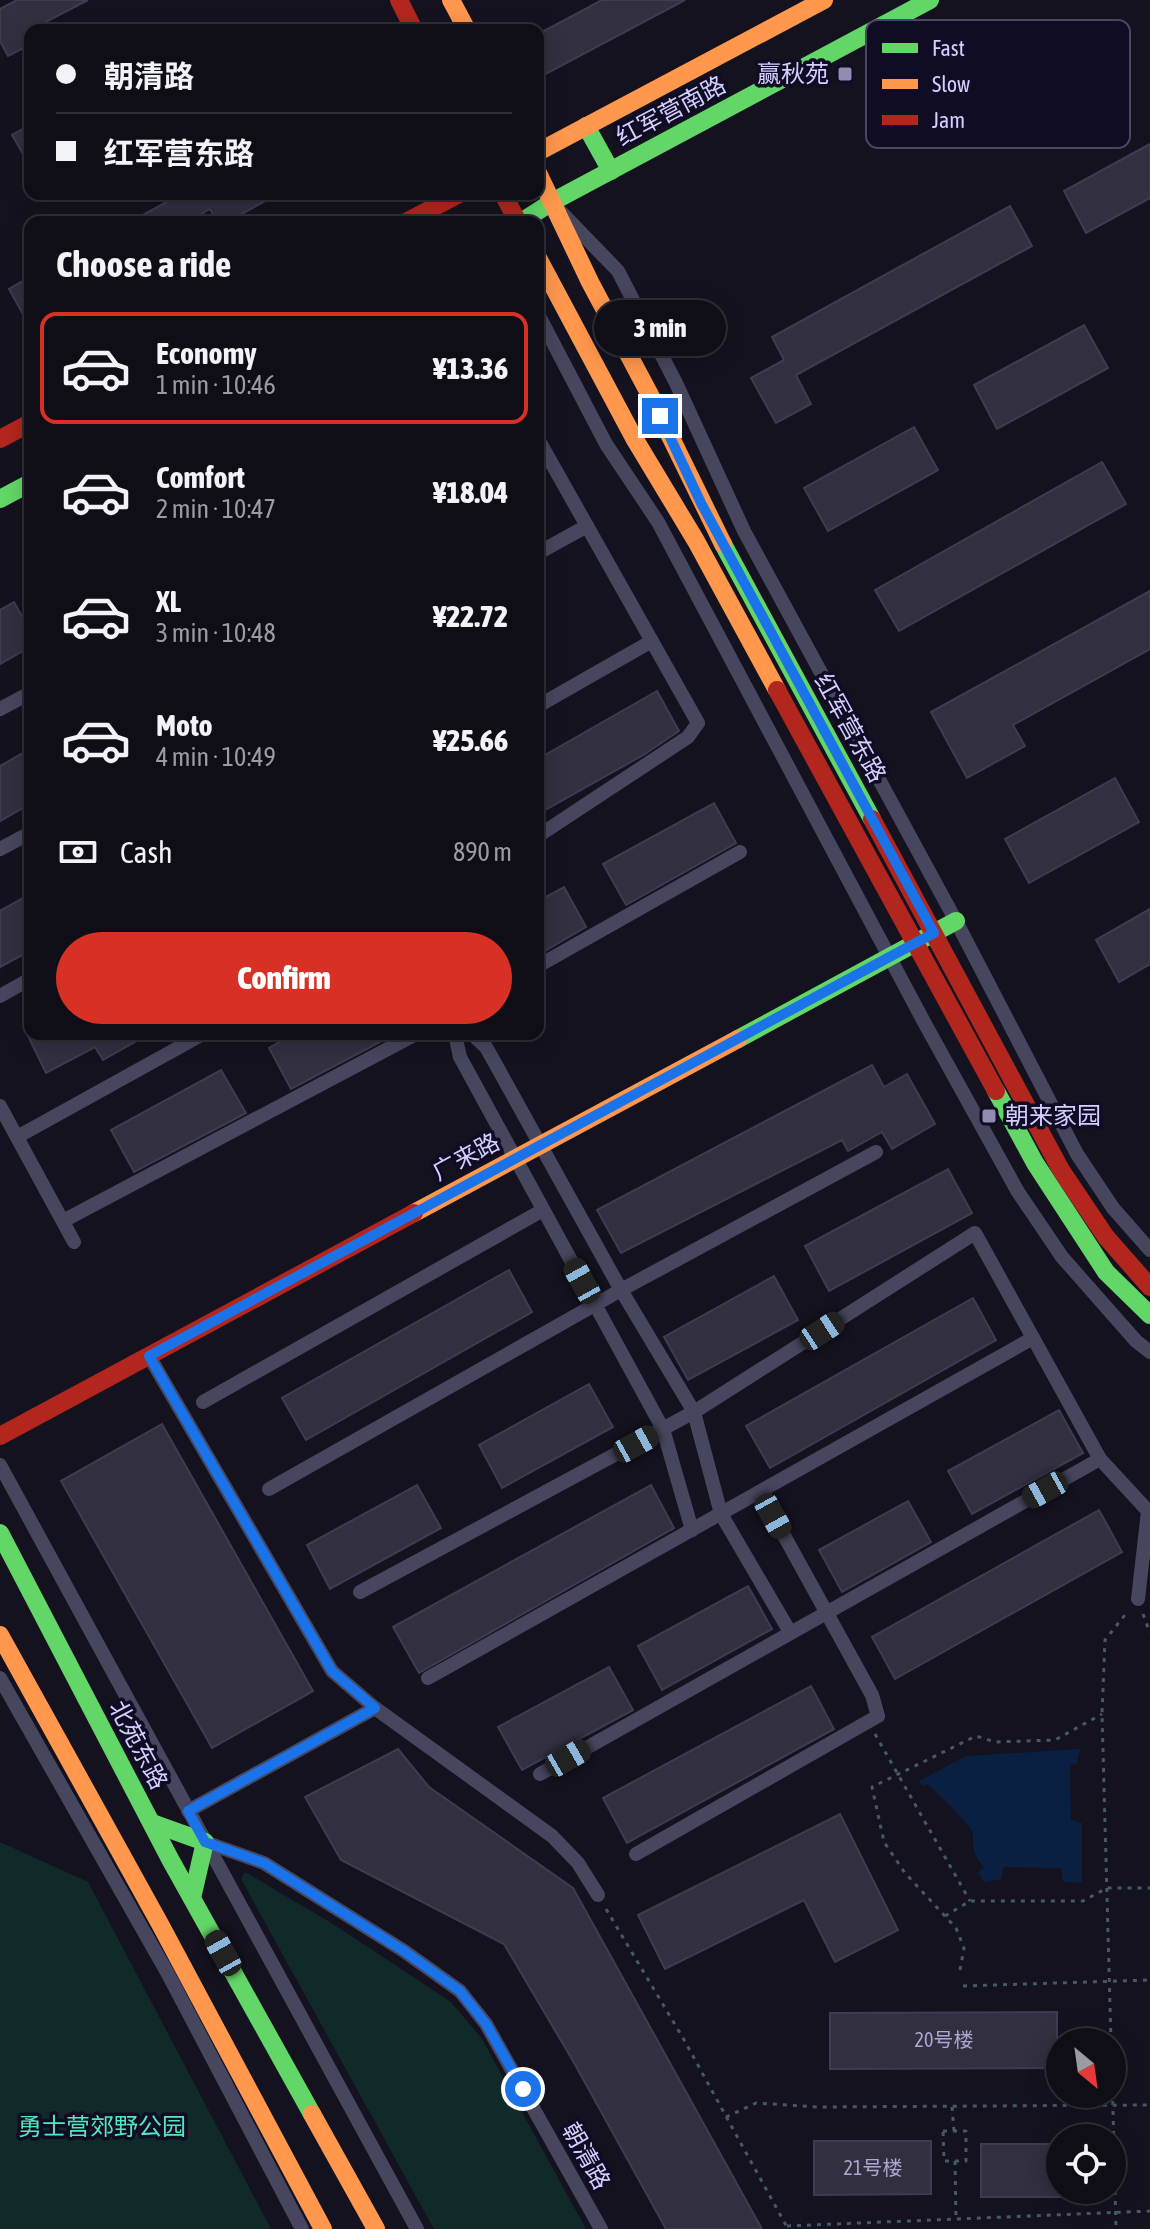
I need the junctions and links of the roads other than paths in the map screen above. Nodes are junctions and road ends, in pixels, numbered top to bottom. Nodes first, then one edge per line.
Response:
1 (399, 0) edge
2 (451, 0) edge
3 (824, 0) edge
4 (930, 0) edge
5 (893, 20) edge
6 (411, 24) edge
7 (464, 24) edge
8 (866, 34) edge
9 (586, 126) junction
10 (544, 149) edge
11 (611, 171) junction
12 (544, 185) edge
13 (552, 202) junction
14 (530, 216) edge
15 (544, 269) edge
16 (544, 325) edge
17 (24, 426) edge
18 (0, 439) edge
19 (544, 450) edge
20 (24, 486) edge
21 (0, 499) edge
22 (587, 526) junction
23 (544, 550) edge
24 (652, 641) junction
25 (24, 696) edge
26 (544, 703) edge
27 (0, 709) edge
28 (544, 832) edge
29 (24, 836) edge
30 (0, 849) edge
31 (740, 852) dead end
32 (956, 921) junction
33 (934, 933) junction
34 (916, 943) junction
35 (890, 957) junction
36 (544, 963) edge
37 (24, 982) edge
38 (0, 996) edge
39 (192, 1040) edge
40 (405, 1040) edge
41 (456, 1040) edge
42 (478, 1040) edge
43 (0, 1106) edge
44 (17, 1137) junction
45 (541, 1145) junction
46 (876, 1152) dead end
47 (515, 1158) junction
48 (543, 1210) junction
49 (63, 1221) junction
50 (74, 1242) dead end
51 (1150, 1250) edge
52 (1150, 1287) edge
53 (621, 1290) junction
54 (595, 1304) junction
55 (1150, 1315) edge
56 (1033, 1338) junction
57 (1150, 1352) edge
58 (149, 1356) junction
59 (203, 1402) dead end
60 (694, 1412) junction
61 (663, 1429) junction
62 (0, 1436) edge
63 (1100, 1459) junction
64 (0, 1465) edge
65 (269, 1489) dead end
66 (760, 1492) junction
67 (721, 1514) junction
68 (692, 1530) junction
69 (0, 1533) edge
70 (360, 1592) dead end
71 (1138, 1599) road end
72 (826, 1612) junction
73 (790, 1632) junction
74 (0, 1635) edge
75 (0, 1678) edge
76 (428, 1678) dead end
77 (375, 1708) junction
78 (540, 1774) dead end
79 (188, 1811) junction
80 (152, 1823) junction
81 (205, 1842) junction
82 (636, 1854) dead end
83 (598, 1895) road end
84 (192, 1898) junction
85 (302, 2229) edge
86 (323, 2229) edge
87 (376, 2229) edge
88 (417, 2229) edge
89 (601, 2229) edge

1 - 6 street
2 - 7 street
3 - 9 street, 红军营南路
4 - 5 street, 红军营南路
8 - 11 street, 红军营南路
9 - 10 street, 红军营南路
9 - 11 street
11 - 13 street, 红军营南路
12 - 13 street, 红军营东路
13 - 14 street, 红军营南路
13 - 32 street
13 - 33 street, 红军营东路
15 - 34 street, 红军营东路
16 - 35 street
17 - 18 street
19 - 22 street
20 - 21 street
22 - 23 street
22 - 24 street
24 - 26 street
24 - 28 street
25 - 27 street
29 - 30 street
31 - 36 street
32 - 33 street, 广来路
32 - 51 street
33 - 34 street, 广来路
33 - 52 street, 红军营东路
34 - 35 street, 广来路
34 - 55 street, 红军营东路
35 - 45 street, 广来路
35 - 57 street
37 - 38 street
39 - 44 street
40 - 49 street
41 - 47 street
42 - 45 street
43 - 44 street
44 - 49 street
45 - 47 street, 广来路
45 - 53 street
46 - 53 street
47 - 48 street
47 - 58 street, 广来路
48 - 54 street
48 - 59 street
49 - 50 street
53 - 54 street
53 - 60 street
54 - 61 street
54 - 65 street
56 - 60 street
56 - 63 street
56 - 66 street
58 - 62 street, 广来路
58 - 77 street
60 - 61 street
60 - 67 street
61 - 68 street
61 - 70 street
63 - 71 street
63 - 72 street
64 - 79 street
66 - 67 street
66 - 72 street
67 - 68 street
67 - 73 street
68 - 76 street
69 - 80 street, 北苑东路
72 - 73 street
72 - 82 street
73 - 78 street
74 - 86 street
75 - 85 street
77 - 79 street
77 - 83 street
79 - 81 street
80 - 81 street
80 - 84 street, 北苑东路
81 - 84 street
81 - 88 street
81 - 89 street, 朝清路
84 - 87 street, 北苑东路

